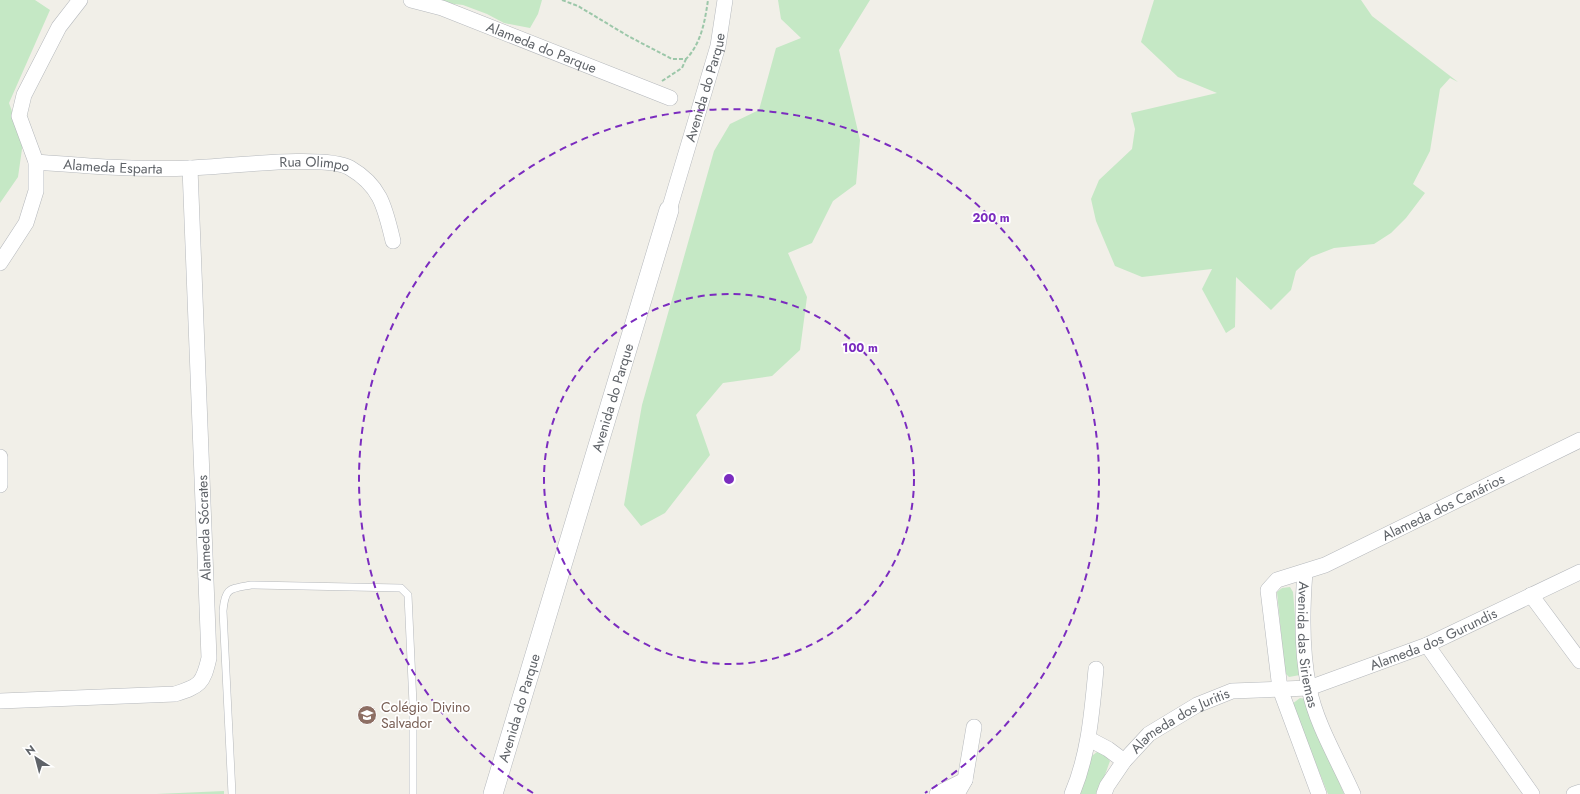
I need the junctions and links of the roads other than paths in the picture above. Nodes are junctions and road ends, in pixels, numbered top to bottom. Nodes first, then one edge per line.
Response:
1 (80, 0) edge
2 (411, 0) edge
3 (725, 0) edge
4 (670, 98) dead end
5 (36, 162) junction
6 (190, 168) junction
7 (669, 210) joint
8 (392, 241) dead end
9 (0, 263) edge
10 (1580, 440) edge
11 (0, 457) edge
12 (0, 485) edge
13 (1304, 572) junction
14 (1580, 572) edge
15 (1531, 595) junction
16 (1427, 645) junction
17 (1580, 661) edge
18 (1096, 669) dead end
19 (1309, 688) junction
20 (1280, 689) junction
21 (0, 701) edge
22 (974, 727) dead end
23 (1089, 739) junction
24 (1124, 761) junction
25 (965, 780) junction
26 (1580, 792) edge
27 (232, 794) edge
28 (413, 794) edge
29 (493, 794) edge
30 (937, 794) edge
31 (957, 794) edge
32 (1072, 794) edge
33 (1104, 794) edge
34 (1319, 794) edge
35 (1353, 794) edge
36 (1532, 794) edge
37 (1574, 794) edge

1 - 5 street
2 - 4 street, Alameda do Parque
3 - 7 street, Avenida do Parque
5 - 6 street, Alameda Esparta
5 - 9 street
6 - 8 street, Rua Olimpo
6 - 21 street, Alameda Sócrates
7 - 29 street, Avenida do Parque
10 - 13 street, Alameda dos Canários
11 - 12 street
13 - 19 street, Avenida das Siriemas
13 - 20 street, Avenida das Siriemas
14 - 15 street, Alameda dos Gurundis
15 - 16 street, Alameda dos Gurundis
15 - 17 street
16 - 19 street, Alameda dos Gurundis
16 - 36 street
18 - 23 street
19 - 20 street, Alameda dos Gurundis
19 - 35 street, Avenida das Siriemas
20 - 24 street, Alameda dos Juritis
20 - 34 street, Avenida das Siriemas
22 - 25 street
23 - 24 street
23 - 32 street
24 - 33 street, Alameda dos Juritis
25 - 30 street
25 - 31 street
26 - 37 street
27 - 28 lane

